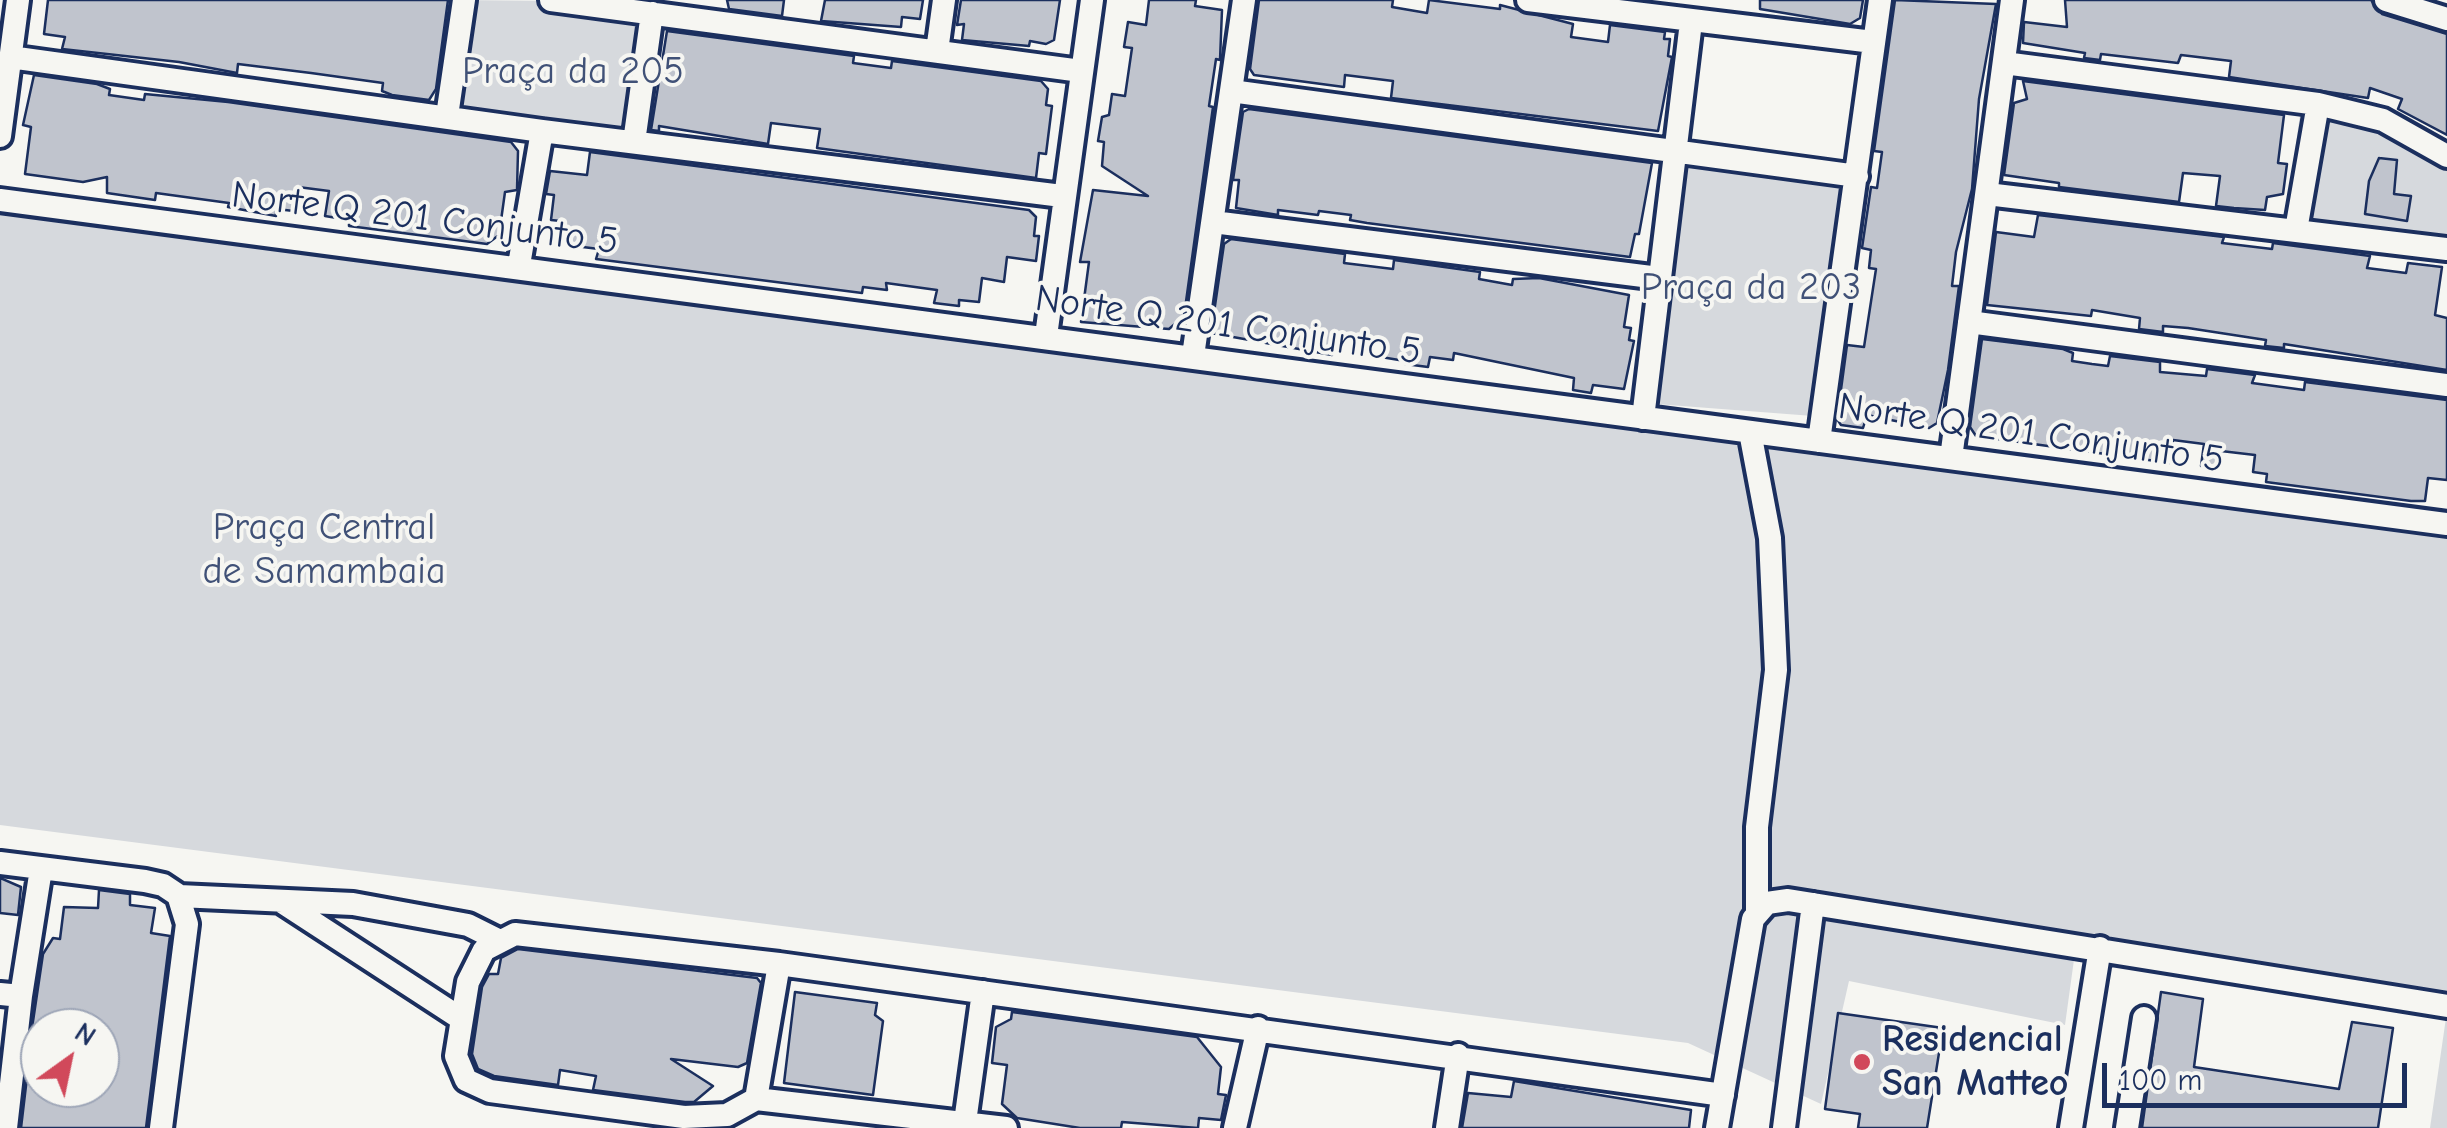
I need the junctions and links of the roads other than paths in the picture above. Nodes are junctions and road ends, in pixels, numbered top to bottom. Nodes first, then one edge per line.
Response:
1 (18, 0) edge
2 (464, 0) edge
3 (556, 0) edge
4 (944, 0) edge
5 (1092, 0) edge
6 (1244, 0) edge
7 (1528, 0) edge
8 (1880, 0) edge
9 (2012, 0) edge
10 (2386, 0) edge
11 (652, 13) junction
12 (2447, 19) edge
13 (1691, 22) junction
14 (1874, 42) junction
15 (936, 51) junction
16 (10, 57) junction
17 (2004, 63) junction
18 (1080, 71) junction
19 (1231, 92) junction
20 (2318, 104) junction
21 (447, 116) junction
22 (542, 131) junction
23 (0, 136) edge
24 (634, 142) junction
25 (1672, 152) junction
26 (2447, 156) edge
27 (1858, 176) junction
28 (1987, 194) junction
29 (1062, 196) junction
30 (0, 200) edge
31 (1213, 222) junction
32 (2296, 230) junction
33 (2447, 249) edge
34 (519, 266) junction
35 (1659, 278) junction
36 (1969, 322) junction
37 (1046, 336) junction
38 (1193, 356) junction
39 (2447, 385) edge
40 (1643, 418) junction
41 (1750, 432) junction
42 (1819, 441) junction
43 (1951, 458) junction
44 (2447, 524) edge
45 (0, 863) edge
46 (41, 869) junction
47 (179, 896) junction
48 (279, 900) junction
49 (1813, 904) junction
50 (1757, 912) junction
51 (498, 940) junction
52 (2100, 948) junction
53 (779, 964) junction
54 (983, 992) junction
55 (10, 996) edge
56 (2447, 1006) edge
57 (460, 1018) junction
58 (2144, 1018) dead end
59 (1258, 1028) junction
60 (1458, 1055) junction
61 (1723, 1095) junction
62 (756, 1099) junction
63 (965, 1122) junction
64 (704, 1123) edge
65 (923, 1124) edge
66 (6, 1128) edge
67 (161, 1128) edge
68 (1006, 1128) edge
69 (1235, 1128) edge
70 (1447, 1128) edge
71 (1718, 1128) edge
72 (1784, 1128) edge
73 (2071, 1128) edge
74 (2127, 1128) edge

1 - 16 street
2 - 21 street
3 - 11 street
4 - 15 street
5 - 18 street
6 - 19 street
7 - 13 street
8 - 14 street
9 - 17 street
10 - 12 street
11 - 15 street
11 - 24 street
13 - 14 street
13 - 25 street
14 - 27 street
15 - 18 street
16 - 21 street
16 - 23 street
17 - 20 street
17 - 28 street
18 - 29 street
19 - 25 street
19 - 31 street
20 - 26 street
20 - 32 street
21 - 22 street
22 - 24 street
22 - 34 street
24 - 29 street
25 - 27 street
25 - 35 street
27 - 42 street
28 - 32 street
28 - 36 street
29 - 37 street
30 - 34 street, Norte Q 201 Conjunto 5
31 - 35 street
31 - 38 street
32 - 33 street
34 - 37 street, Norte Q 201 Conjunto 5
35 - 40 street
36 - 39 street
36 - 43 street
37 - 38 street, Norte Q 201 Conjunto 5
38 - 40 street, Norte Q 201 Conjunto 5
40 - 41 street, Norte Q 201 Conjunto 5
41 - 42 street, Norte Q 201 Conjunto 5
41 - 50 street
42 - 43 street, Norte Q 201 Conjunto 5
43 - 44 street, Norte Q 201 Conjunto 5
45 - 46 street
46 - 47 street
46 - 55 street
47 - 48 street
47 - 67 street
48 - 51 street
48 - 57 street
49 - 50 street
49 - 52 street
49 - 72 street
50 - 61 street
51 - 53 street
51 - 57 street
52 - 56 street
52 - 73 street
53 - 54 street
53 - 62 street
54 - 59 street
54 - 63 street
55 - 66 street
57 - 64 street
58 - 74 street
59 - 60 street
59 - 69 street
60 - 61 street
60 - 70 street
61 - 71 street
62 - 64 street
62 - 65 street
63 - 65 street
63 - 68 street

